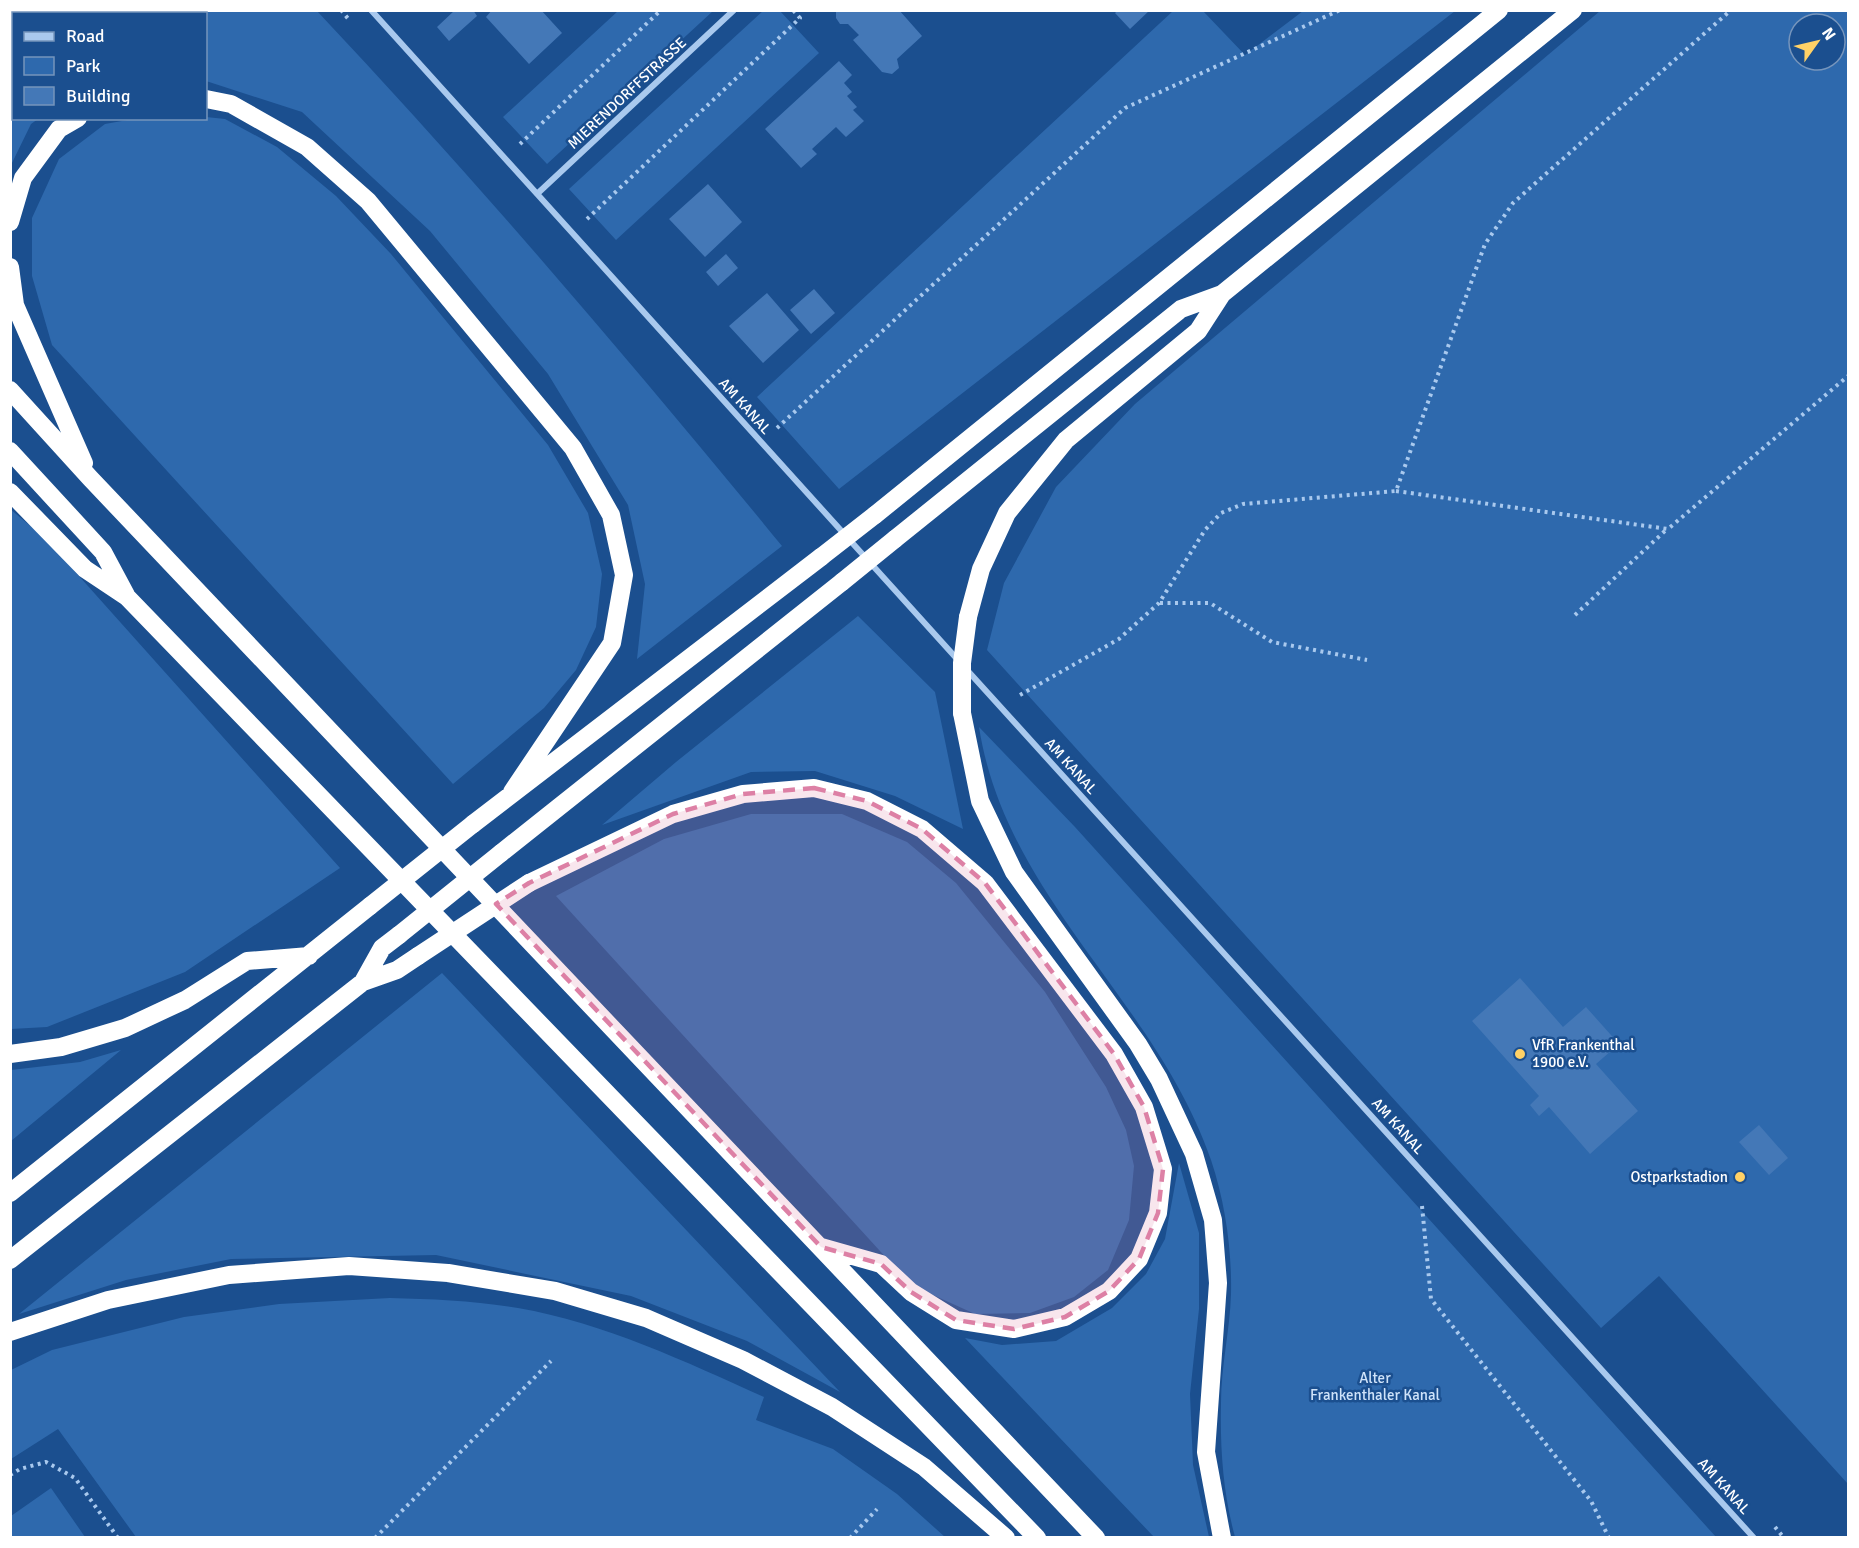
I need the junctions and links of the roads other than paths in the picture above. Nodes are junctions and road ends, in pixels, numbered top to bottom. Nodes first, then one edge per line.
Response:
1 (371, 10) edge
2 (734, 10) edge
3 (1499, 10) edge
4 (1573, 10) edge
5 (207, 99) edge
6 (75, 120) edge
7 (537, 194) junction
8 (10, 222) edge
9 (10, 267) edge
10 (1222, 294) junction
11 (10, 390) edge
12 (10, 451) edge
13 (90, 478) junction
14 (10, 492) edge
15 (126, 597) junction
16 (512, 792) junction
17 (309, 956) junction
18 (363, 982) junction
19 (10, 1054) edge
20 (10, 1193) edge
21 (821, 1247) junction
22 (10, 1260) edge
23 (10, 1332) edge
24 (1006, 1538) edge
25 (1037, 1538) edge
26 (1096, 1538) edge
27 (1222, 1538) edge
28 (1754, 1538) edge

1 - 7 street, AM KANAL
2 - 7 street, MIERENDORFFSTRASSE
3 - 16 highway, bridge
4 - 10 highway
5 - 16 highway
6 - 8 highway
7 - 28 street, AM KANAL
9 - 13 highway
10 - 18 highway, bridge
10 - 27 highway, bridge
11 - 13 highway
12 - 15 highway
13 - 21 highway
14 - 15 highway
15 - 25 highway
16 - 17 highway, bridge
17 - 19 highway
17 - 20 highway
18 - 21 highway, bridge
18 - 22 highway
21 - 26 highway
23 - 24 highway

